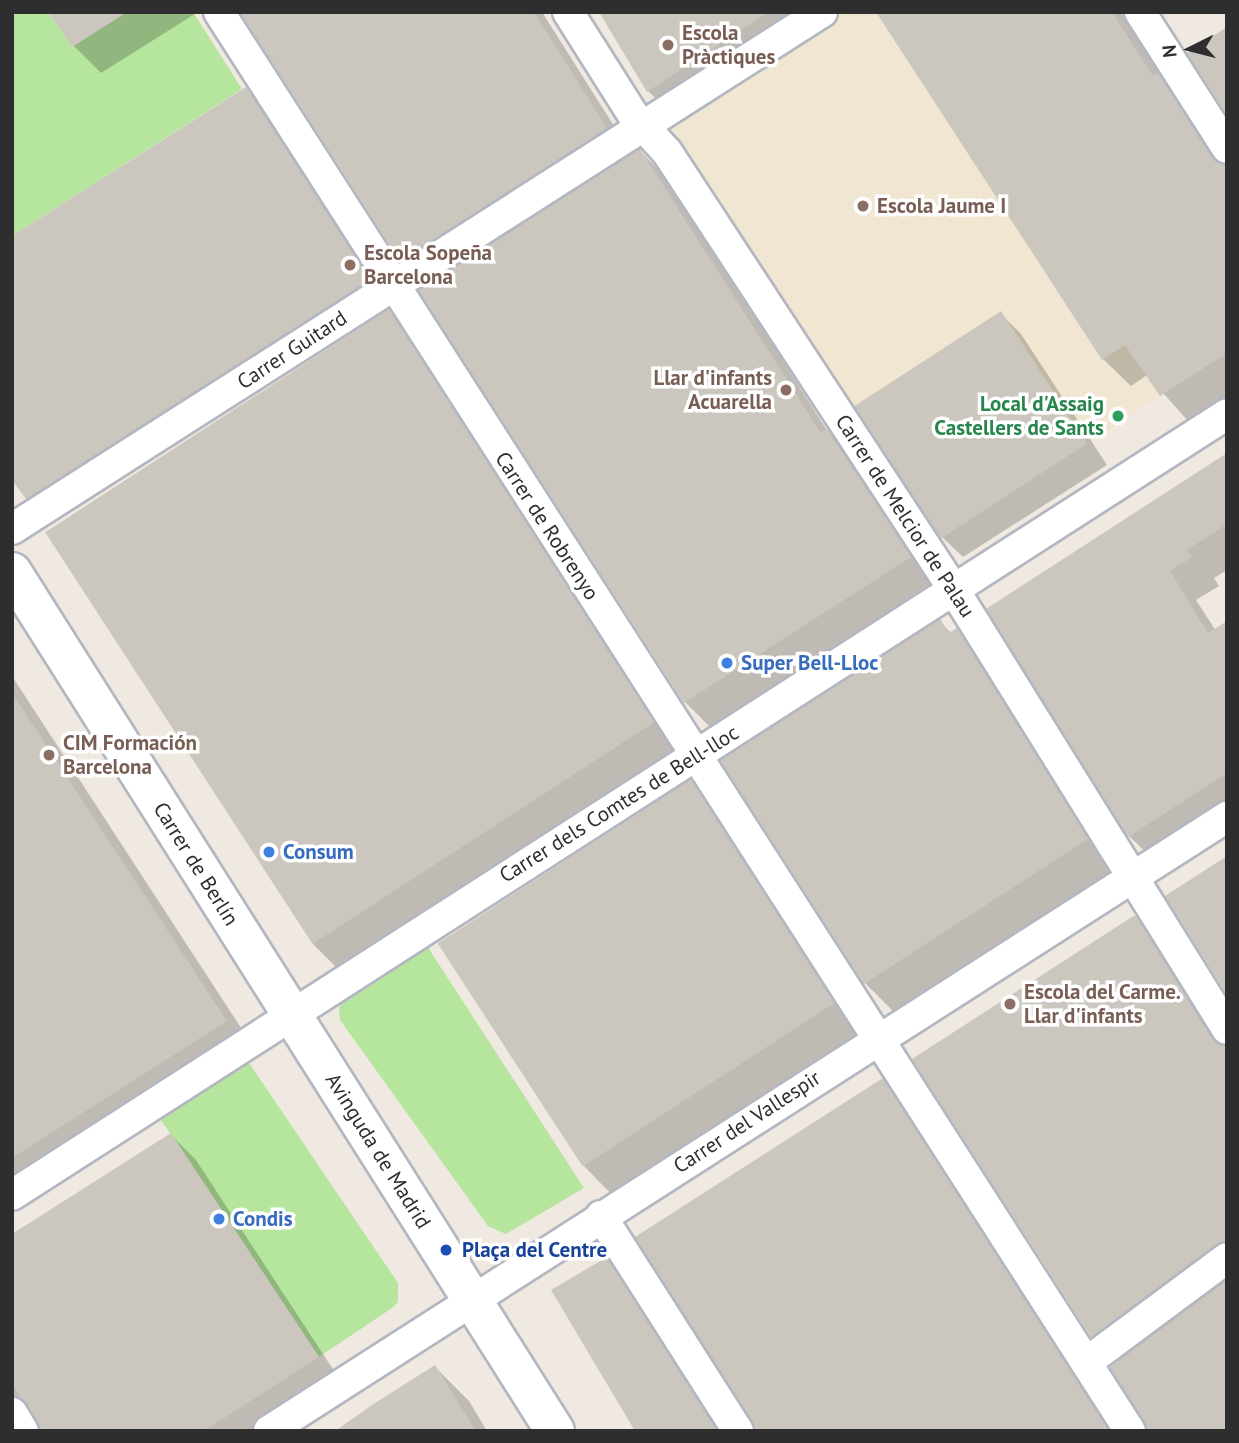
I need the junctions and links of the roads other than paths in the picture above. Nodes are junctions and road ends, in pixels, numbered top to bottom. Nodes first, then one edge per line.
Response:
1 (219, 12) edge
2 (568, 12) edge
3 (822, 12) edge
4 (1139, 12) edge
5 (643, 127) junction
6 (1227, 148) edge
7 (393, 286) junction
8 (1227, 414) edge
9 (12, 529) edge
10 (12, 572) edge
11 (954, 590) junction
12 (695, 757) junction
13 (1227, 817) edge
14 (1131, 880) junction
15 (289, 1013) junction
16 (1227, 1029) edge
17 (877, 1038) junction
18 (12, 1195) edge
19 (601, 1216) junction
20 (1227, 1258) edge
21 (472, 1299) junction
22 (1087, 1362) junction
23 (12, 1413) edge
24 (23, 1431) edge
25 (269, 1431) edge
26 (555, 1431) edge
27 (738, 1431) edge
28 (1130, 1431) edge

1 - 7 street, Carrer de Robrenyo
2 - 5 street, Carrer de Melcior de Palau
3 - 5 street, Carrer Guitard
4 - 6 street
5 - 7 street, Carrer Guitard
5 - 11 street, Carrer de Melcior de Palau
7 - 9 street, Carrer Guitard
7 - 12 street, Carrer de Robrenyo
8 - 11 street, Carrer dels Comtes de Bell-lloc
10 - 15 main road, Carrer de Berlín
11 - 12 street, Carrer dels Comtes de Bell-lloc
11 - 14 street, Carrer de Melcior de Palau
12 - 15 street, Carrer dels Comtes de Bell-lloc
12 - 17 street, Carrer de Robrenyo
13 - 14 street, Carrer del Vallespir
14 - 16 street, Carrer de Melcior de Palau
14 - 17 street, Carrer del Vallespir
15 - 18 street, Carrer dels Comtes de Bell-lloc
15 - 21 main road, Avinguda de Madrid
17 - 19 street, Carrer del Vallespir
17 - 22 street, Carrer de Robrenyo
19 - 21 street, Carrer del Vallespir
19 - 27 street
20 - 22 street
21 - 25 street, Carrer del Vallespir
21 - 26 main road, Avinguda de Madrid
22 - 28 street, Carrer de Robrenyo
23 - 24 street

